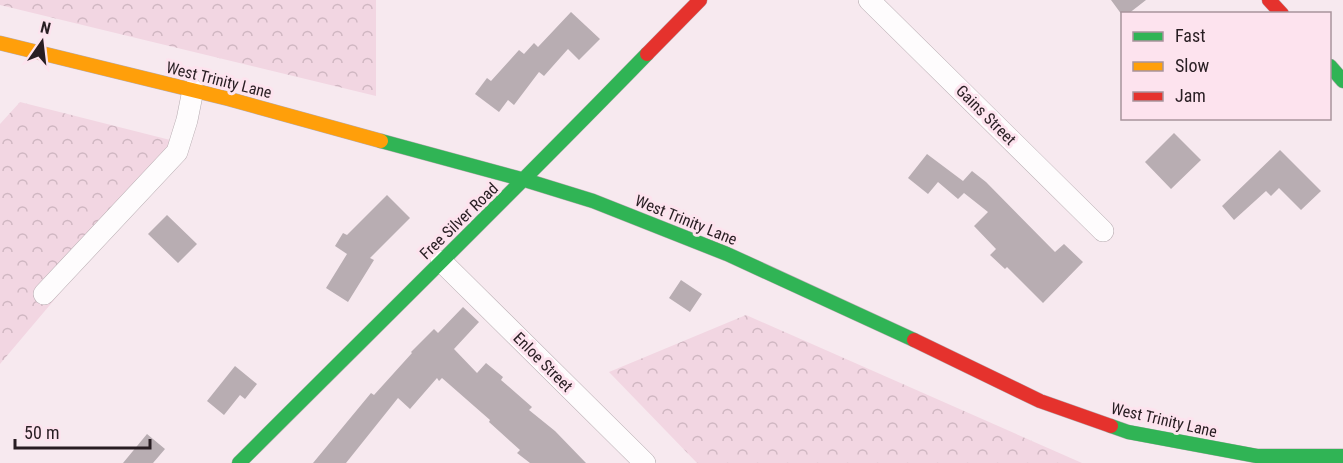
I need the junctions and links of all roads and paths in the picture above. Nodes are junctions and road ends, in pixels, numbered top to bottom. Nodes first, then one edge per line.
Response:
1 (700, 0) edge
2 (869, 0) edge
3 (1269, 0) edge
4 (1280, 12) edge
5 (0, 43) edge
6 (1331, 68) edge
7 (1343, 81) edge
8 (193, 90) junction
9 (525, 180) junction
10 (1103, 231) dead end
11 (441, 261) junction
12 (44, 294) dead end
13 (1343, 456) edge
14 (238, 463) edge
15 (645, 463) edge

1 - 9 main road, Free Silver Road
2 - 10 street, Gains Street
3 - 4 main road
5 - 8 main road, West Trinity Lane
6 - 7 main road
8 - 9 main road, West Trinity Lane
8 - 12 street
9 - 11 main road, Free Silver Road
9 - 13 main road, West Trinity Lane
11 - 14 main road, Free Silver Road
11 - 15 street, Enloe Street

